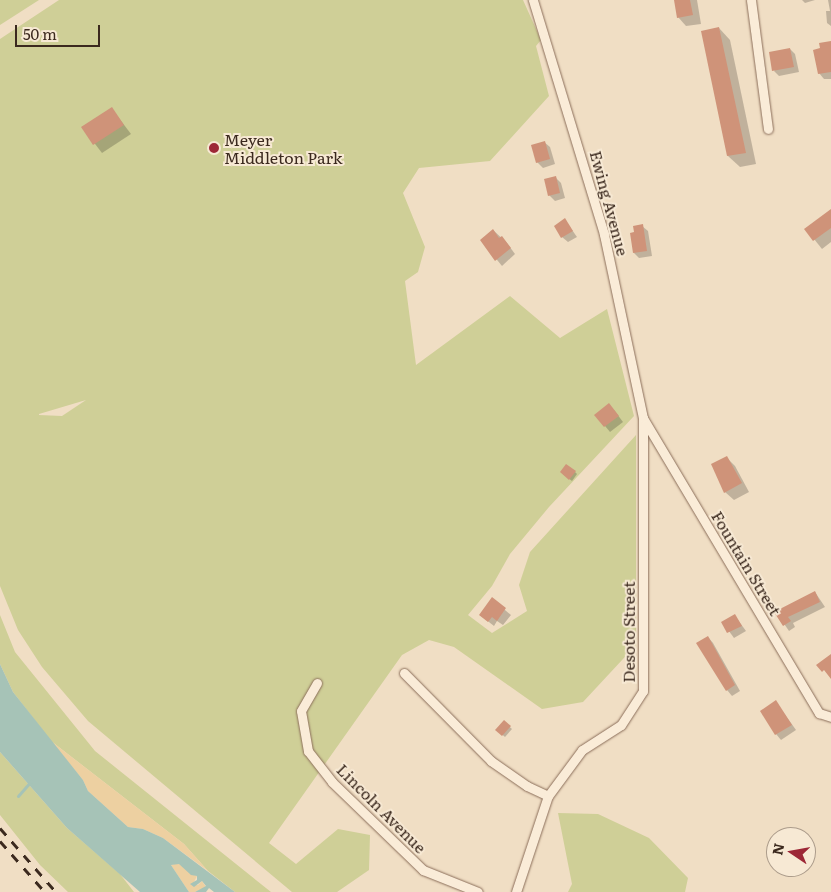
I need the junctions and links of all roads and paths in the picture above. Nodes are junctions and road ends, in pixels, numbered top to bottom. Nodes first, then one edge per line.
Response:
1 (533, 0) edge
2 (751, 0) edge
3 (768, 130) dead end
4 (643, 418) junction
5 (404, 673) dead end
6 (317, 683) dead end
7 (831, 717) edge
8 (548, 796) junction
9 (478, 892) edge
10 (516, 892) edge

1 - 4 street, Ewing Avenue
2 - 3 street
4 - 7 street, Fountain Street
4 - 8 street, Desoto Street
5 - 8 street
6 - 9 street, Lincoln Avenue
8 - 10 street, Desoto Street

